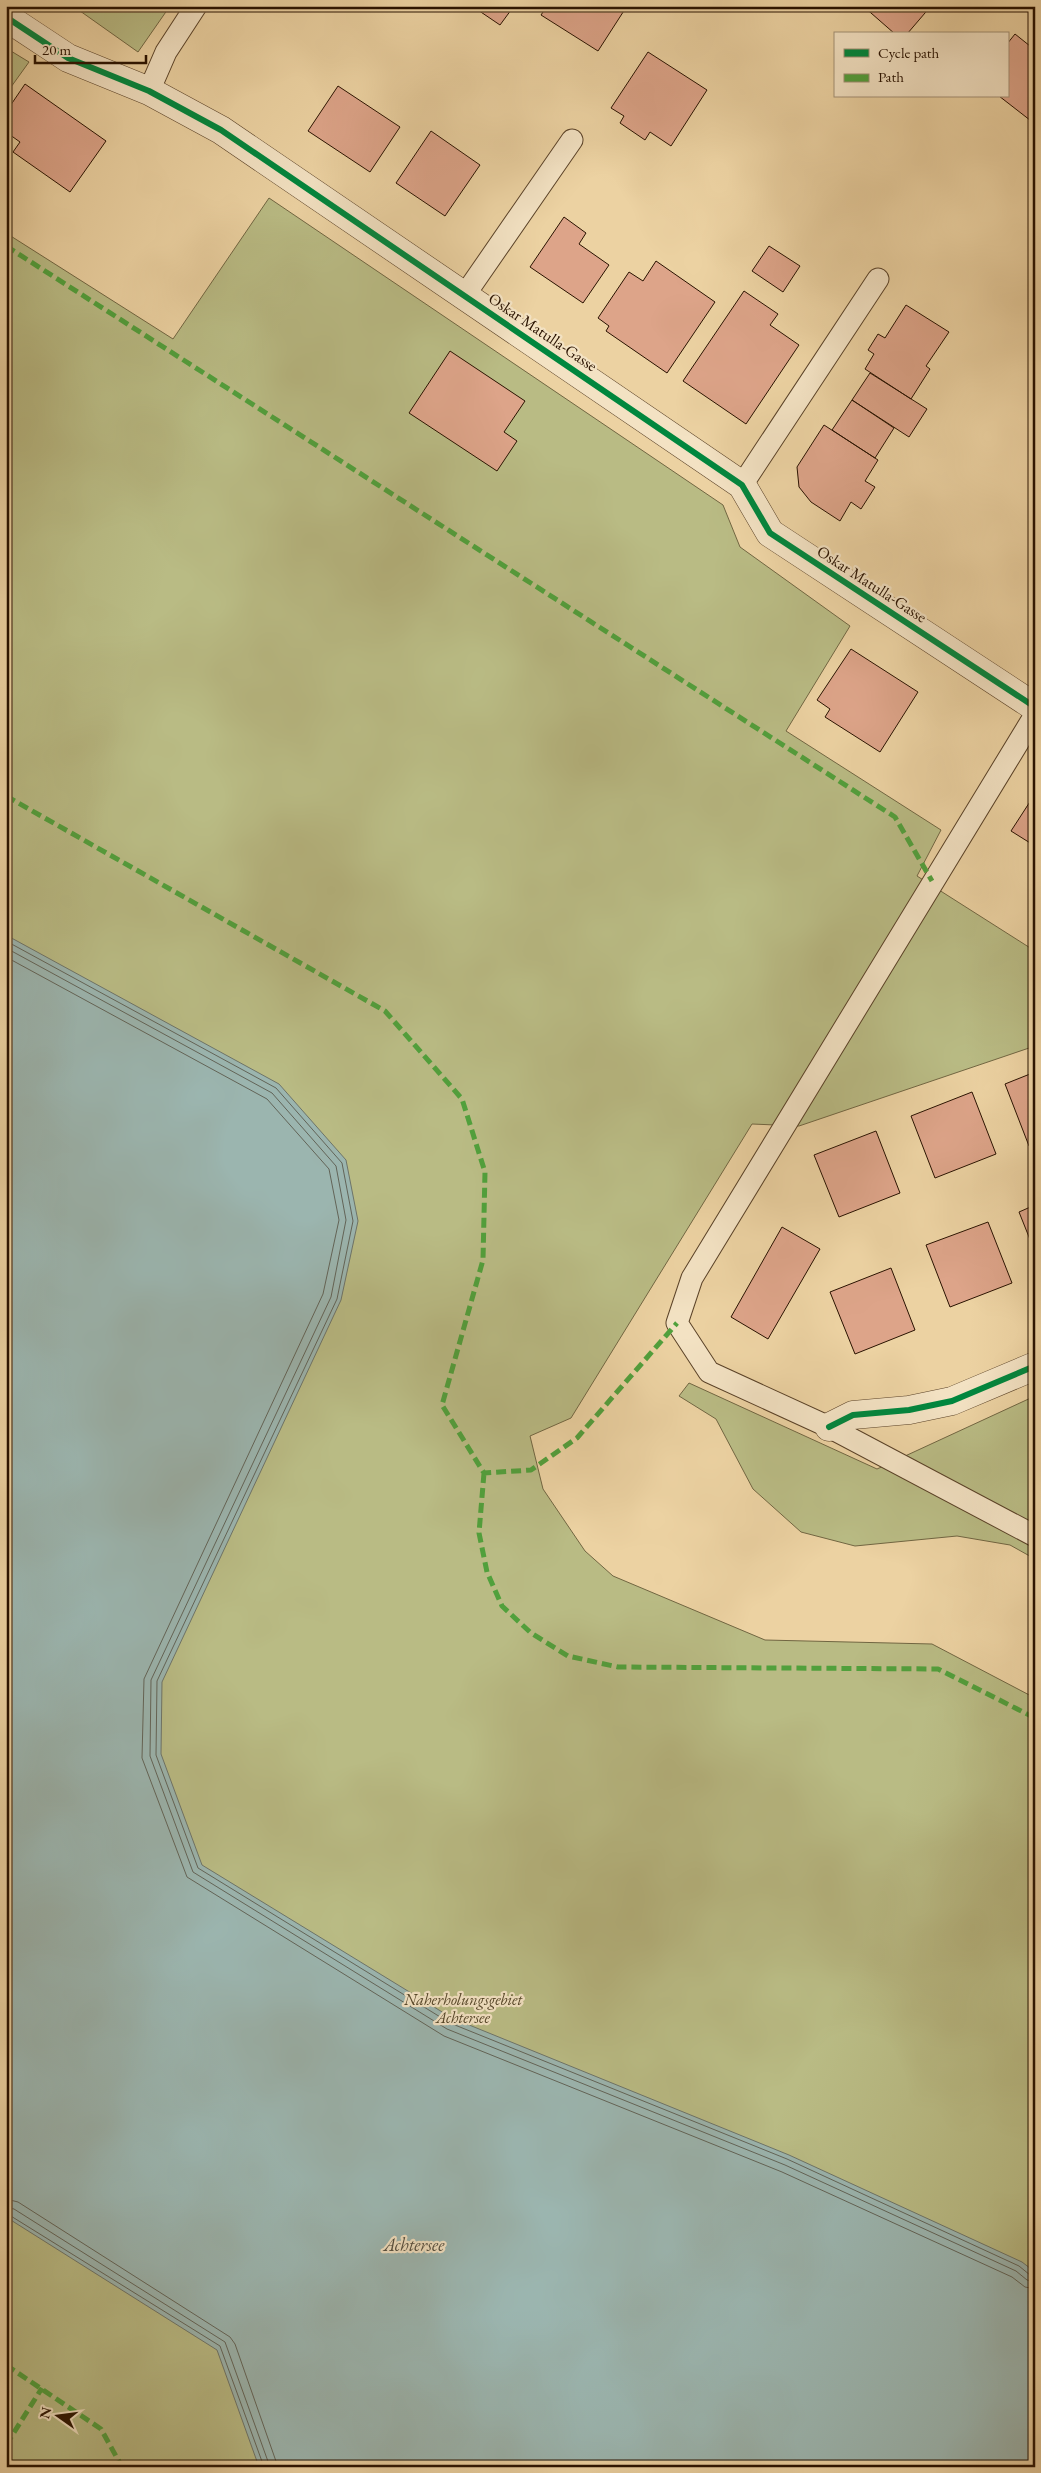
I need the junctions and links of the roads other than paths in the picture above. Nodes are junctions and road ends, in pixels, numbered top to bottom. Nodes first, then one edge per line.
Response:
1 (196, 6) edge
2 (6, 18) edge
3 (149, 91) junction
4 (572, 140) dead end
5 (878, 279) dead end
6 (464, 296) junction
7 (742, 485) junction
8 (1035, 707) edge
9 (1035, 715) edge
10 (1035, 1366) edge
11 (829, 1427) junction
12 (1035, 1536) edge

1 - 3 lane
2 - 3 street, Oskar Matulla-Gasse
3 - 6 street, Oskar Matulla-Gasse
4 - 6 lane
5 - 7 lane
6 - 7 street, Oskar Matulla-Gasse
7 - 8 street, Oskar Matulla-Gasse
9 - 11 lane
10 - 11 street
11 - 12 lane

